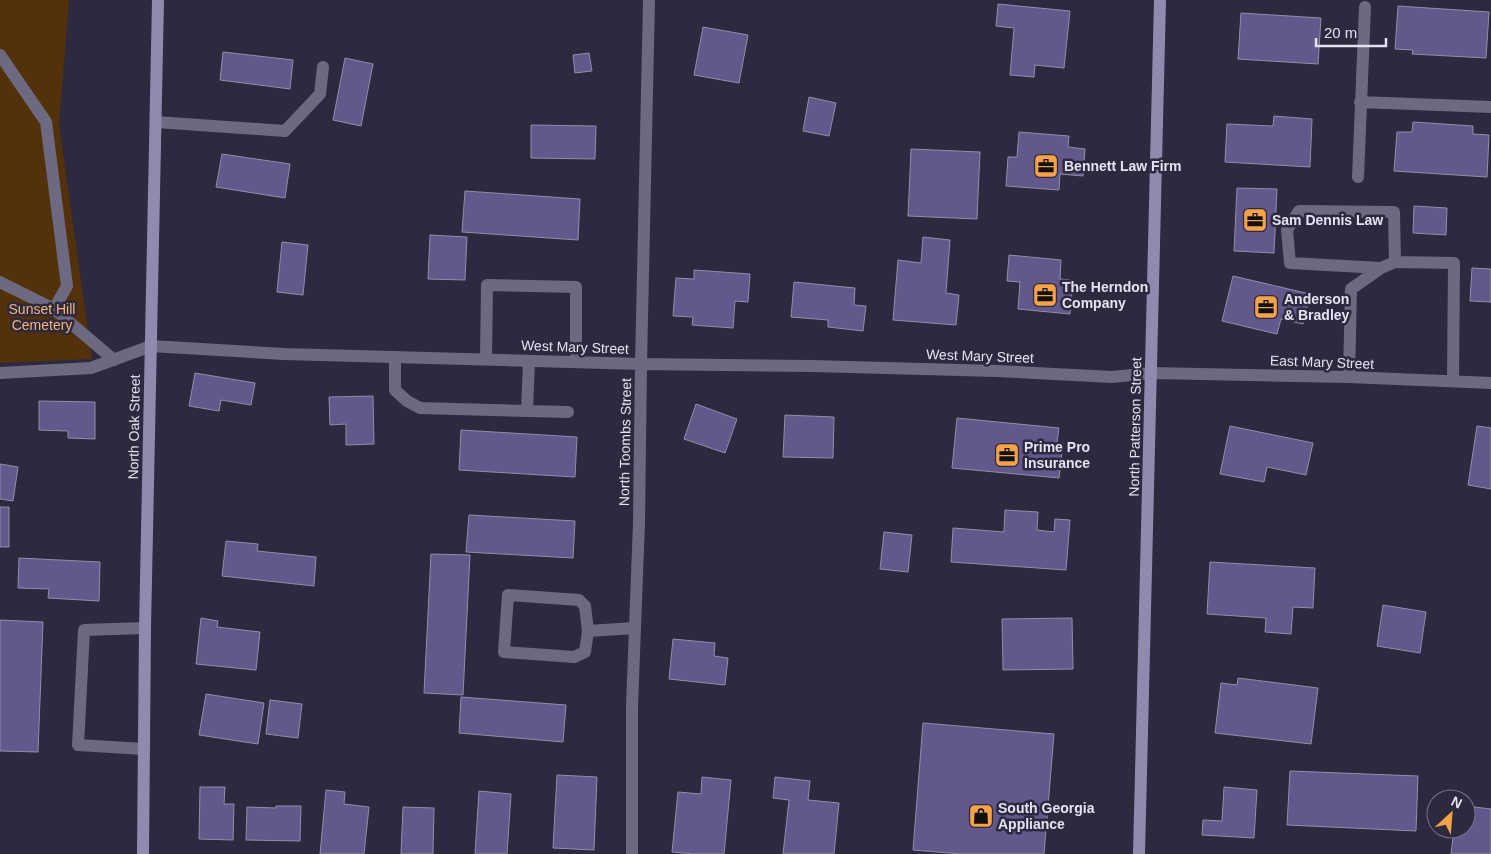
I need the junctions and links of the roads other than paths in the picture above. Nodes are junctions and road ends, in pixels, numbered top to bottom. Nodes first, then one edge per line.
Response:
1 (158, 0) edge
2 (649, 0) edge
3 (1160, 0) edge
4 (1365, 7) dead end
5 (0, 55) edge
6 (324, 67) dead end
7 (1360, 102) junction
8 (1491, 107) edge
9 (156, 122) junction
10 (1358, 177) dead end
11 (1394, 262) junction
12 (1381, 268) junction
13 (0, 282) edge
14 (54, 309) junction
15 (151, 346) junction
16 (395, 357) junction
17 (486, 359) junction
18 (114, 360) junction
19 (529, 360) junction
20 (576, 362) junction
21 (641, 364) junction
22 (0, 372) edge
23 (1152, 373) junction
24 (1349, 377) junction
25 (1453, 382) junction
26 (1491, 383) edge
27 (527, 411) junction
28 (568, 412) dead end
29 (145, 628) junction
30 (635, 628) junction
31 (588, 631) junction
32 (144, 749) junction
33 (143, 854) edge
34 (632, 854) edge
35 (1139, 854) edge

1 - 9 main road, North Oak Street
2 - 21 street, North Toombs Street
3 - 23 main road, North Patterson Street
4 - 7 street
5 - 14 street
6 - 9 street
7 - 8 street
7 - 10 street
9 - 15 main road, North Oak Street
11 - 12 street
11 - 12 street
11 - 25 street
12 - 24 street
13 - 14 street
14 - 18 street
15 - 16 street, West Mary Street
15 - 18 street, West Mary Street
15 - 29 main road, North Oak Street
16 - 17 street, West Mary Street
16 - 27 street
17 - 19 street, West Mary Street
17 - 20 street
18 - 22 street, West Mary Street
19 - 20 street, West Mary Street
19 - 27 street
20 - 21 street, West Mary Street
21 - 23 street, West Mary Street
21 - 30 street, North Toombs Street
23 - 24 street, East Mary Street
23 - 35 main road, North Patterson Street
24 - 25 street, East Mary Street
25 - 26 street, East Mary Street
27 - 28 street
29 - 32 main road, North Oak Street
29 - 32 street
30 - 31 street
30 - 34 street, North Toombs Street
31 - 31 street
32 - 33 main road, North Oak Street

